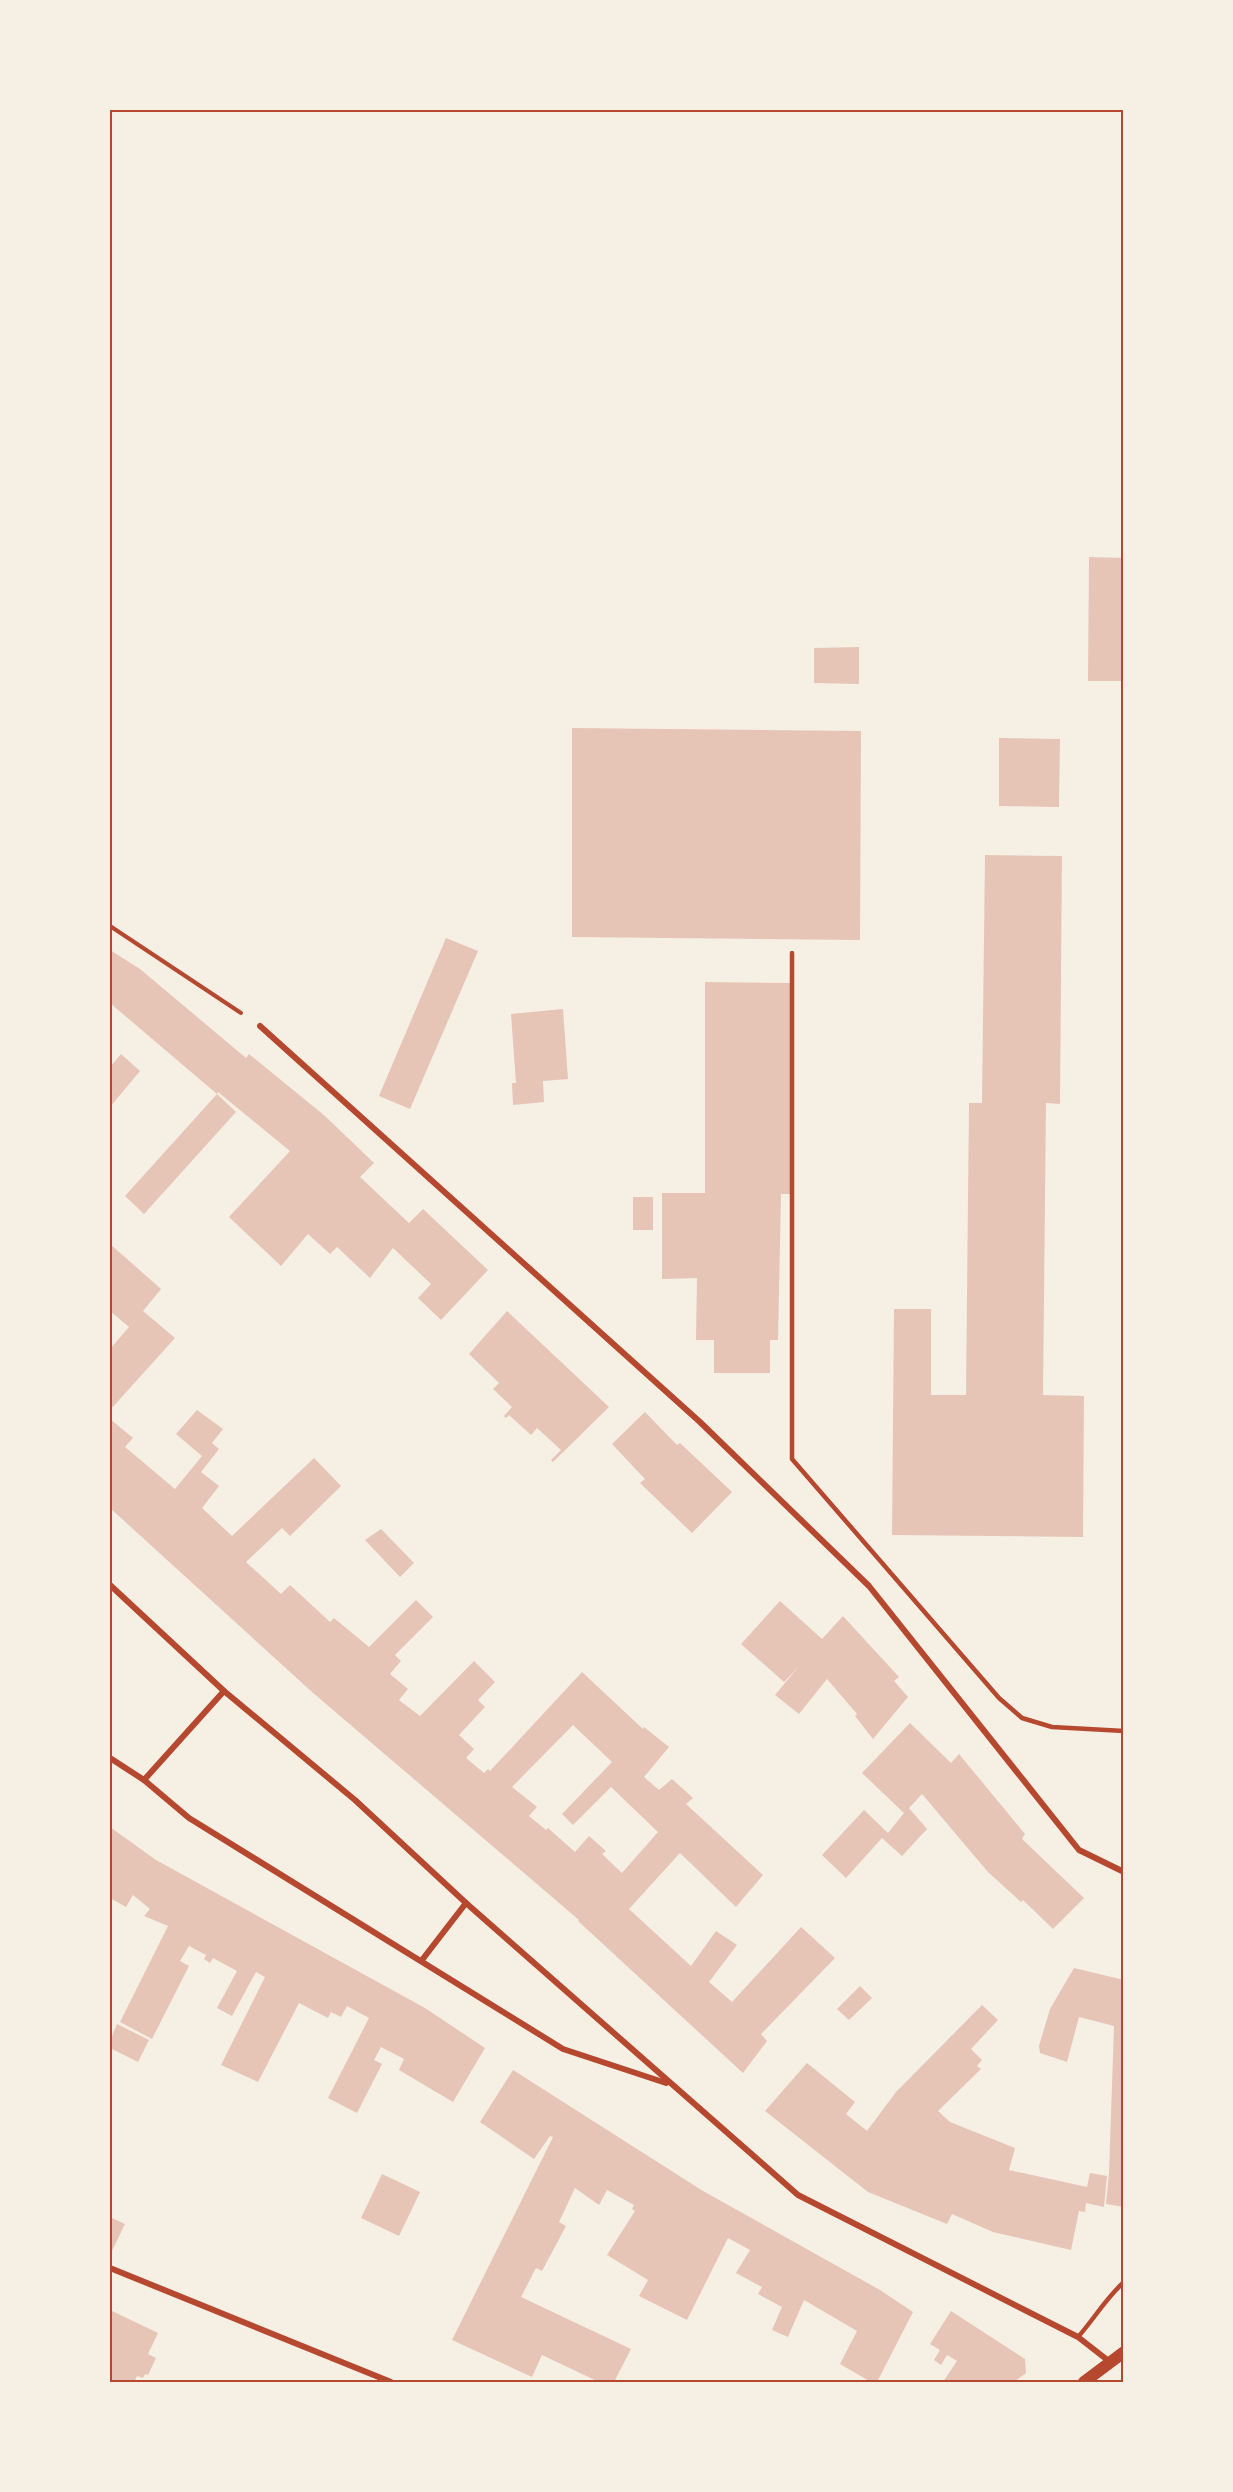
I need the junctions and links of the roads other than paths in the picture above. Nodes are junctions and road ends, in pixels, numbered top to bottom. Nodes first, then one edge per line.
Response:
1 (792, 953) dead end
2 (260, 1026) road end
3 (110, 1585) edge
4 (224, 1691) junction
5 (1124, 1731) edge
6 (110, 1758) edge
7 (144, 1780) junction
8 (1124, 1872) edge
9 (466, 1904) junction
10 (422, 1960) junction
11 (670, 2084) junction
12 (110, 2268) edge
13 (1124, 2282) edge
14 (1078, 2337) junction
15 (1124, 2352) edge
16 (1110, 2362) junction
17 (391, 2382) edge
18 (1084, 2382) edge

1 - 5 lane
2 - 8 street
3 - 4 street
4 - 7 street
4 - 9 street
6 - 7 street
7 - 10 street
9 - 10 street
9 - 11 street
10 - 11 street
11 - 14 street
12 - 17 street
13 - 14 lane
14 - 16 street
15 - 16 main road
16 - 18 main road

